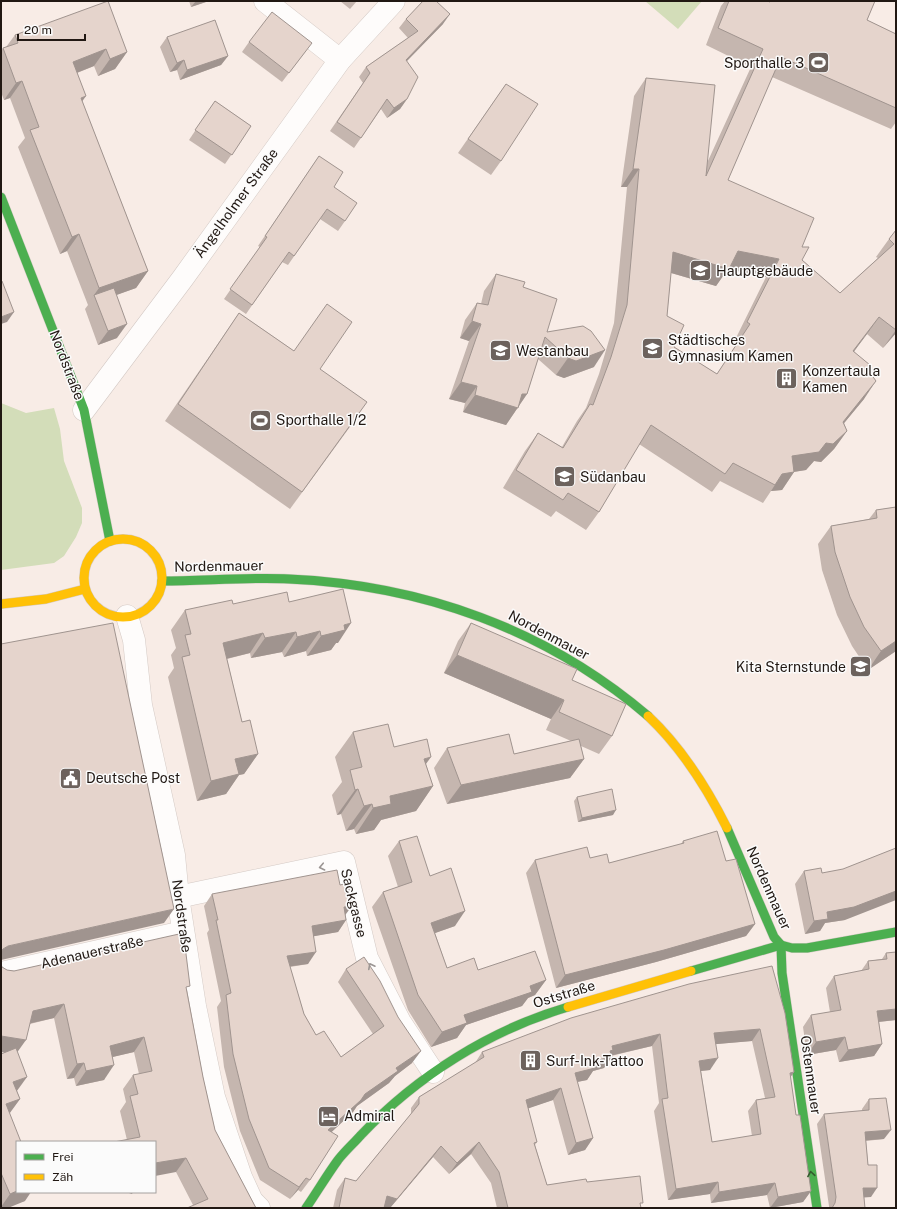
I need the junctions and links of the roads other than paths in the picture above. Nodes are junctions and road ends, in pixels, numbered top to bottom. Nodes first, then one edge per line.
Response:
1 (265, 1) edge
2 (394, 1) edge
3 (340, 60) junction
4 (1, 197) edge
5 (84, 410) junction
6 (110, 541) junction
7 (162, 581) junction
8 (86, 589) junction
9 (1, 604) edge
10 (128, 616) junction
11 (178, 897) junction
12 (183, 932) junction
13 (896, 932) edge
14 (781, 945) junction
15 (1, 973) edge
16 (433, 1072) junction
17 (259, 1208) edge
18 (306, 1208) edge
19 (817, 1208) edge

1 - 3 street
2 - 3 street, Ängelholmer Straße
3 - 5 street, Ängelholmer Straße
4 - 5 street, Nordstraße
5 - 6 street, Nordstraße
6 - 7 street
6 - 8 street
7 - 10 street
7 - 14 street, Nordenmauer
8 - 9 street
8 - 10 street
10 - 11 street, Nordstraße
11 - 12 street, Nordstraße
16 -> 11 street, Sackgasse
12 - 15 street, Adenauerstraße
12 - 17 street, Nordstraße
13 - 14 street, Oststraße
14 - 16 street, Oststraße
19 -> 14 street, Ostenmauer
16 - 18 street, Oststraße

